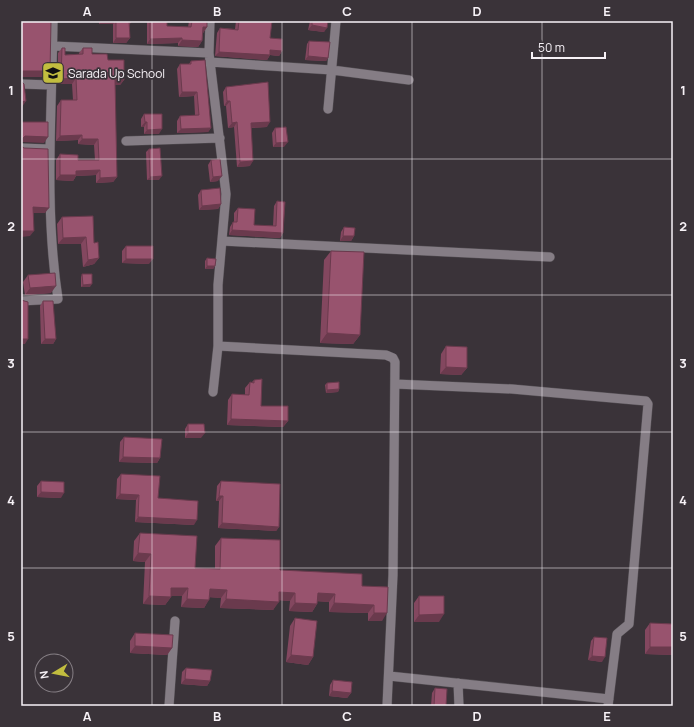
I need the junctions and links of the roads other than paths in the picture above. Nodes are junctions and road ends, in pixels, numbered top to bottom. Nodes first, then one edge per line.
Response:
1 (53, 21) edge
2 (210, 21) edge
3 (336, 21) edge
4 (53, 46) junction
5 (210, 58) junction
6 (332, 70) junction
7 (408, 80) dead end
8 (21, 84) edge
9 (51, 85) junction
10 (328, 109) dead end
11 (220, 138) junction
12 (126, 141) dead end
13 (21, 148) edge
14 (49, 149) junction
15 (222, 241) junction
16 (550, 257) dead end
17 (21, 301) edge
18 (218, 346) junction
19 (395, 384) junction
20 (213, 392) dead end
21 (175, 621) dead end
22 (389, 676) junction
23 (458, 683) junction
24 (608, 703) edge
25 (169, 706) edge
26 (387, 706) edge
27 (459, 706) edge

1 - 4 street
2 - 5 street
3 - 6 street
4 - 5 street
4 - 9 street
5 - 6 street
5 - 11 street
6 - 7 street
6 - 10 street
8 - 9 street
9 - 14 street
11 - 12 street
11 - 15 street
13 - 14 street
14 - 17 street
15 - 16 street
15 - 18 street
18 - 19 street
18 - 20 street
19 - 22 street
19 - 24 street
21 - 25 street
22 - 23 street
22 - 26 street
23 - 24 street
23 - 27 street

